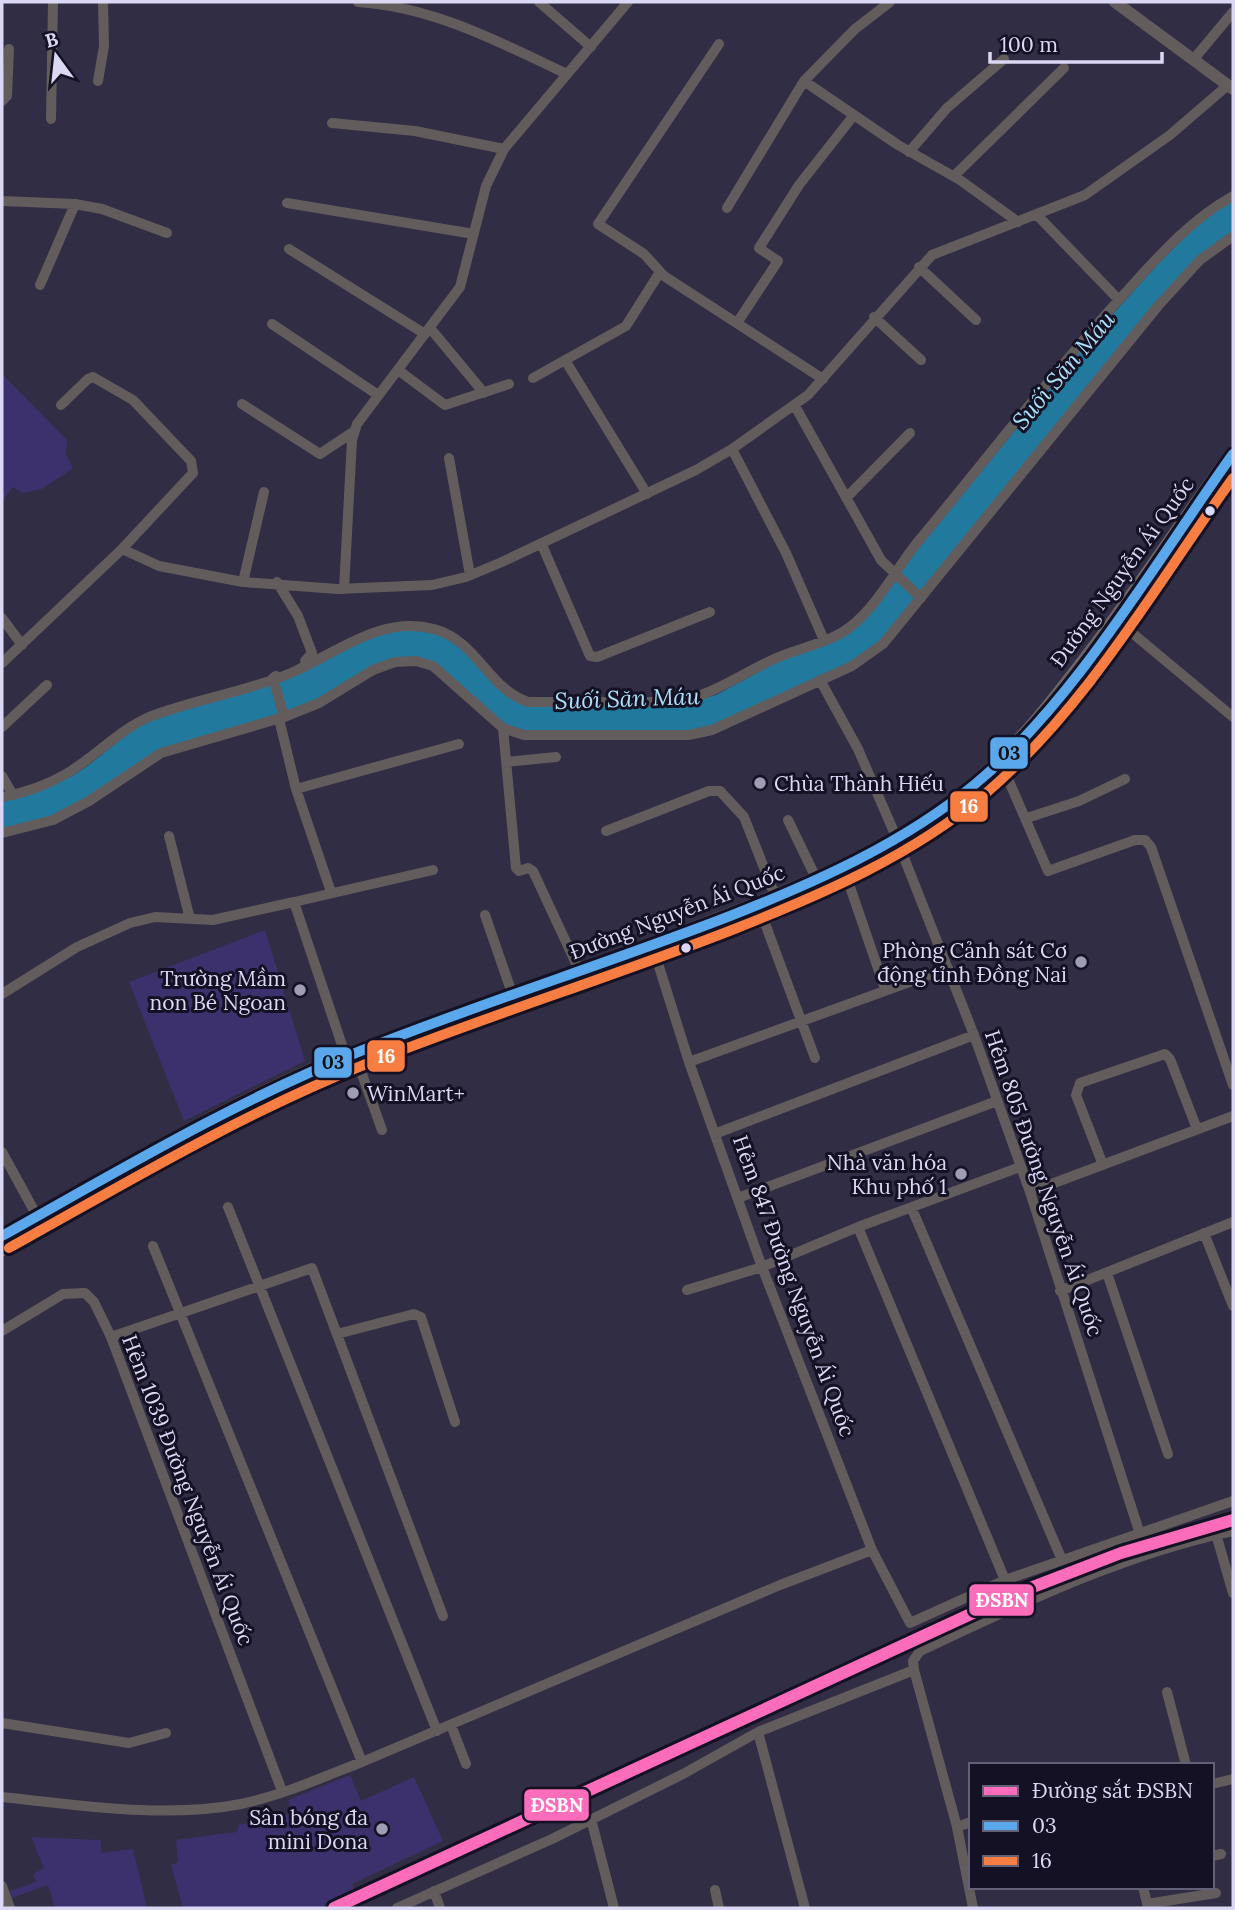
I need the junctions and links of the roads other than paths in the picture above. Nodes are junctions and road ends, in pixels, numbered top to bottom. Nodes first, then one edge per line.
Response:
1 (52, 2) edge
2 (103, 2) edge
3 (358, 2) edge
4 (539, 2) edge
5 (628, 2) edge
6 (890, 2) edge
7 (1115, 2) edge
8 (1233, 12) edge
9 (719, 44) dead end
10 (591, 47) junction
11 (9, 49) dead end
12 (1004, 59) dead end
13 (1193, 60) junction
14 (1064, 68) dead end
15 (567, 74) junction
16 (804, 80) junction
17 (98, 81) dead end
18 (1230, 87) edge
19 (2, 102) edge
20 (854, 115) junction
21 (51, 119) dead end
22 (332, 123) dead end
23 (504, 149) junction
24 (909, 152) junction
25 (954, 176) junction
26 (1233, 197) edge
27 (2, 201) edge
28 (287, 203) dead end
29 (75, 204) junction
30 (727, 208) dead end
31 (1037, 215) junction
32 (1017, 222) junction
33 (167, 233) dead end
34 (474, 234) junction
35 (1233, 236) edge
36 (289, 249) dead end
37 (919, 267) junction
38 (660, 272) junction
39 (40, 285) dead end
40 (1119, 300) junction
41 (874, 317) junction
42 (976, 320) dead end
43 (737, 323) junction
44 (272, 324) dead end
45 (427, 331) junction
46 (565, 360) junction
47 (921, 360) dead end
48 (398, 370) junction
49 (533, 377) dead end
50 (823, 379) junction
51 (509, 384) dead end
52 (484, 393) junction
53 (379, 396) junction
54 (242, 404) dead end
55 (61, 405) dead end
56 (794, 406) junction
57 (353, 432) junction
58 (910, 433) dead end
59 (732, 449) junction
60 (1233, 454) edge
61 (449, 458) dead end
62 (1226, 476) edge
63 (264, 492) dead end
64 (647, 494) junction
65 (846, 498) junction
66 (542, 545) junction
67 (122, 549) junction
68 (892, 573) junction
69 (470, 575) junction
70 (243, 582) junction
71 (277, 582) junction
72 (344, 589) junction
73 (921, 598) junction
74 (710, 612) dead end
75 (2, 618) edge
76 (1125, 627) junction
77 (824, 640) junction
78 (22, 645) junction
79 (2, 663) edge
80 (273, 678) junction
81 (820, 680) junction
82 (47, 685) dead end
83 (1233, 717) edge
84 (281, 718) junction
85 (2, 727) edge
86 (503, 728) junction
87 (459, 744) dead end
88 (556, 757) dead end
89 (506, 762) junction
90 (1001, 768) junction
91 (2, 776) edge
92 (1125, 779) dead end
93 (296, 789) junction
94 (7, 796) edge
95 (1027, 818) junction
96 (788, 820) dead end
97 (606, 831) dead end
98 (2, 834) edge
99 (169, 836) dead end
100 (899, 845) junction
101 (433, 870) dead end
102 (817, 880) junction
103 (848, 881) junction
104 (331, 892) junction
105 (776, 898) junction
106 (294, 902) junction
107 (485, 915) dead end
108 (763, 918) junction
109 (190, 919) junction
110 (656, 957) junction
111 (948, 968) junction
112 (580, 972) junction
113 (885, 989) junction
114 (2, 994) edge
115 (513, 996) junction
116 (802, 1020) junction
117 (974, 1035) junction
118 (815, 1058) dead end
119 (352, 1060) junction
120 (689, 1062) junction
121 (1233, 1085) edge
122 (998, 1101) junction
123 (1233, 1116) edge
124 (1197, 1129) junction
125 (382, 1130) dead end
126 (717, 1133) junction
127 (2, 1152) edge
128 (1103, 1165) junction
129 (1020, 1167) junction
130 (1030, 1192) junction
131 (738, 1198) junction
132 (228, 1207) dead end
133 (912, 1209) junction
134 (37, 1216) junction
135 (1233, 1222) edge
136 (858, 1227) junction
137 (1204, 1234) junction
138 (2, 1236) edge
139 (153, 1246) dead end
140 (2, 1248) edge
141 (762, 1267) junction
142 (1107, 1273) junction
143 (258, 1286) junction
144 (687, 1290) dead end
145 (1060, 1291) junction
146 (1233, 1306) edge
147 (182, 1312) junction
148 (2, 1331) edge
149 (337, 1334) junction
150 (111, 1337) junction
151 (455, 1422) dead end
152 (1168, 1454) dead end
153 (1233, 1500) edge
154 (1139, 1531) junction
155 (1233, 1531) edge
156 (1216, 1534) junction
157 (872, 1550) junction
158 (1062, 1560) junction
159 (1005, 1580) junction
160 (1233, 1593) edge
161 (443, 1616) dead end
162 (914, 1670) junction
163 (1167, 1692) dead end
164 (2, 1723) edge
165 (451, 1725) junction
166 (437, 1731) junction
167 (758, 1732) junction
168 (166, 1733) dead end
169 (362, 1762) junction
170 (1185, 1763) edge
171 (466, 1764) dead end
172 (1233, 1779) edge
173 (1214, 1784) edge
174 (282, 1791) junction
175 (2, 1797) edge
176 (591, 1819) junction
177 (969, 1823) edge
178 (957, 1826) junction
179 (2, 1886) edge
180 (969, 1888) edge
181 (969, 1889) edge
182 (1144, 1889) edge
183 (715, 1890) dead end
184 (434, 1891) junction
185 (1216, 1893) dead end
186 (1148, 1906) edge
187 (10, 1908) edge
188 (397, 1908) edge
189 (440, 1908) edge
190 (614, 1908) edge
191 (719, 1908) edge
192 (804, 1908) edge
193 (973, 1908) edge

1 - 21 street
2 - 17 street
3 - 15 street
4 - 10 street
5 - 10 street
6 - 16 street
7 - 13 street
8 - 13 street
9 - 38 street
10 - 15 street
11 - 19 street
12 - 24 street
13 - 18 street
14 - 25 street
15 - 23 street
16 - 20 street
16 - 30 street
18 - 31 street
20 - 24 street
20 - 43 street
22 - 23 street
23 - 34 street
24 - 25 street
25 - 32 street
26 - 40 street
27 - 29 street
28 - 34 street
29 - 33 street
29 - 39 street
31 - 32 street
31 - 40 street
32 - 37 street
34 - 45 street
35 - 73 street
36 - 45 street
37 - 41 street
37 - 42 street
38 - 43 street
38 - 46 street
40 - 68 street
41 - 47 street
41 - 50 street
43 - 50 street
44 - 53 street
45 - 48 street
45 - 52 street
46 - 49 street
46 - 64 street
48 - 52 street
48 - 53 street
50 - 56 street
51 - 52 street
53 - 57 street
54 - 57 street
55 - 67 street
56 - 59 street
56 - 65 street
57 - 72 street
58 - 65 street
59 - 64 street
59 - 77 street
60 - 62 main road, Đường Nguyễn Ái Quốc
61 - 69 street
62 - 76 main road, Đường Nguyễn Ái Quốc
62 - 90 main road, Đường Nguyễn Ái Quốc
63 - 70 street
64 - 66 street
65 - 68 street
66 - 69 street
66 - 74 street
67 - 70 street
67 - 78 street
68 - 73 street
68 - 77 street
69 - 72 street
70 - 71 street
71 - 72 street
71 - 80 street
73 - 81 street
75 - 78 street
76 - 83 street
76 - 90 main road, Đường Nguyễn Ái Quốc
77 - 80 street
78 - 79 street
80 - 84 street
80 - 94 street
81 - 86 street
81 - 100 street, Hẻm 805 Đường Nguyễn Ái Quốc
82 - 85 street
84 - 86 street
84 - 93 street
84 - 98 street
86 - 89 street
87 - 93 street
88 - 89 street
89 - 112 street
90 - 95 street
90 - 100 main road, Đường Nguyễn Ái Quốc
91 - 94 street
92 - 95 street
93 - 104 street
95 - 121 street
96 - 102 street
97 - 105 street
99 - 109 street
100 - 102 main road, Đường Nguyễn Ái Quốc
100 - 103 main road, Đường Nguyễn Ái Quốc
100 - 111 street, Hẻm 805 Đường Nguyễn Ái Quốc
101 - 104 street
102 - 105 main road, Đường Nguyễn Ái Quốc
103 - 108 main road, Đường Nguyễn Ái Quốc
103 - 113 street
104 - 106 street
105 - 112 main road, Đường Nguyễn Ái Quốc
106 - 109 street
106 - 119 street
107 - 115 street
108 - 110 main road, Đường Nguyễn Ái Quốc
108 - 116 street
109 - 114 street
110 - 119 main road, Đường Nguyễn Ái Quốc
110 - 120 street, Hẻm 847 Đường Nguyễn Ái Quốc
111 - 113 street
111 - 117 street, Hẻm 805 Đường Nguyễn Ái Quốc
112 - 115 main road, Đường Nguyễn Ái Quốc
113 - 116 street
115 - 119 main road, Đường Nguyễn Ái Quốc
116 - 118 street
116 - 120 street
117 - 122 street, Hẻm 805 Đường Nguyễn Ái Quốc
117 - 126 street
119 - 125 street
119 - 134 main road, Đường Nguyễn Ái Quốc
119 - 140 main road, Đường Nguyễn Ái Quốc
120 - 126 street, Hẻm 847 Đường Nguyễn Ái Quốc
122 - 129 street, Hẻm 805 Đường Nguyễn Ái Quốc
122 - 131 street
123 - 124 street
124 - 128 street
124 - 128 street
126 - 131 street, Hẻm 847 Đường Nguyễn Ái Quốc
127 - 134 street
128 - 130 street
129 - 130 street, Hẻm 805 Đường Nguyễn Ái Quốc
129 - 133 street
130 - 145 street, Hẻm 805 Đường Nguyễn Ái Quốc
131 - 141 street, Hẻm 847 Đường Nguyễn Ái Quốc
132 - 143 street
133 - 136 street
133 - 158 street
134 - 138 main road, Đường Nguyễn Ái Quốc
135 - 137 street
136 - 141 street
136 - 159 street
137 - 142 street
137 - 146 street
139 - 147 street
141 - 144 street
141 - 157 street, Hẻm 847 Đường Nguyễn Ái Quốc
142 - 145 street
142 - 152 street
143 - 147 street
143 - 149 street
143 - 166 street
145 - 154 street, Hẻm 805 Đường Nguyễn Ái Quốc
147 - 150 street
147 - 169 street
148 - 150 street, Hẻm 1039 Đường Nguyễn Ái Quốc
149 - 151 street
149 - 161 street
150 - 174 street, Hẻm 1039 Đường Nguyễn Ái Quốc
153 - 154 street
154 - 158 street
155 - 156 street
156 - 160 street
156 - 162 street
157 - 159 street, Hẻm 847 Đường Nguyễn Ái Quốc
157 - 165 street
158 - 159 street
162 - 167 street
162 - 178 street
163 - 170 street
164 - 168 street
165 - 166 street
165 - 171 street
166 - 169 street
167 - 176 street
167 - 192 street
169 - 174 street
172 - 173 street
174 - 175 street
176 - 184 street
176 - 190 street
177 - 178 street
178 - 180 street
179 - 187 street
181 - 193 street
182 - 186 street
183 - 191 street
184 - 188 street
184 - 189 street
185 - 186 street

